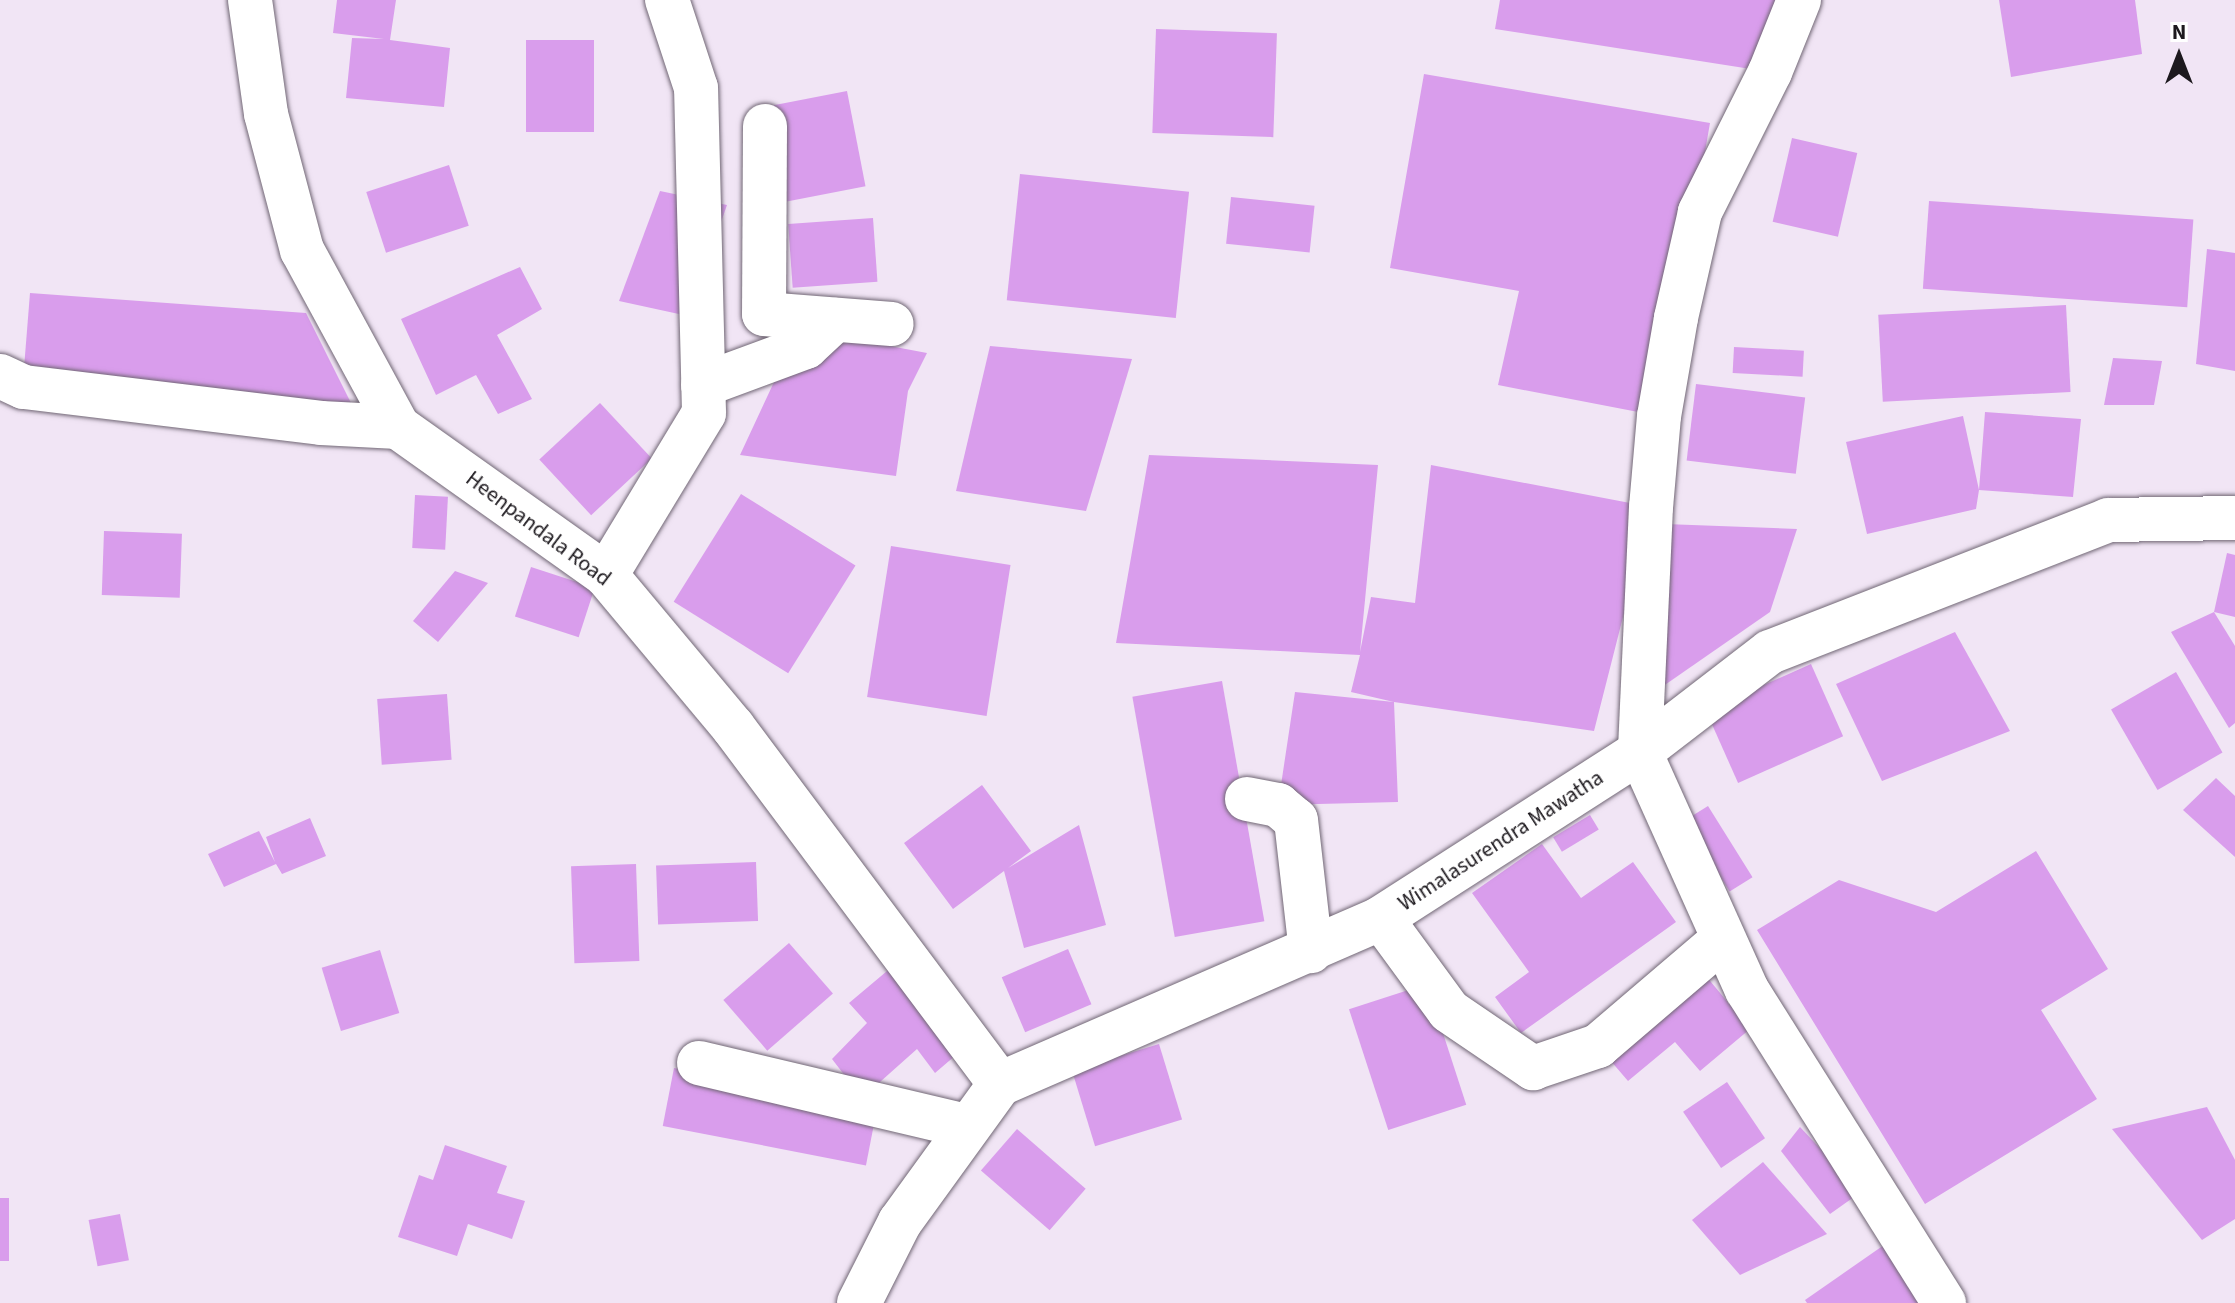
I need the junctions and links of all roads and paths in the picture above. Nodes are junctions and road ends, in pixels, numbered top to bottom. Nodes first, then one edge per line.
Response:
1 (250, 0) edge
2 (667, 0) edge
3 (1799, 0) edge
4 (765, 126) dead end
5 (835, 320) junction
6 (892, 324) dead end
7 (0, 376) edge
8 (703, 385) junction
9 (398, 427) junction
10 (2235, 518) edge
11 (606, 575) junction
12 (1640, 752) junction
13 (1247, 799) dead end
14 (1381, 918) junction
15 (1722, 940) junction
16 (1311, 951) junction
17 (699, 1063) dead end
18 (1000, 1084) junction
19 (966, 1126) junction
20 (859, 1303) edge
21 (1944, 1303) edge

1 - 9 street, Heenpandala Road
2 - 8 street
3 - 12 street
4 - 5 street
5 - 6 street
5 - 8 street
7 - 9 street
8 - 11 street
9 - 11 street, Heenpandala Road
10 - 12 street, Wimalasurendra Mawatha
11 - 18 street, Heenpandala Road
12 - 14 street, Wimalasurendra Mawatha
12 - 15 street
13 - 16 street
14 - 15 street
14 - 16 street, Wimalasurendra Mawatha
15 - 21 street
16 - 18 street, Wimalasurendra Mawatha
17 - 19 street
18 - 19 street, Wimalasurendra Mawatha
19 - 20 street, Wimalasurendra Mawatha

